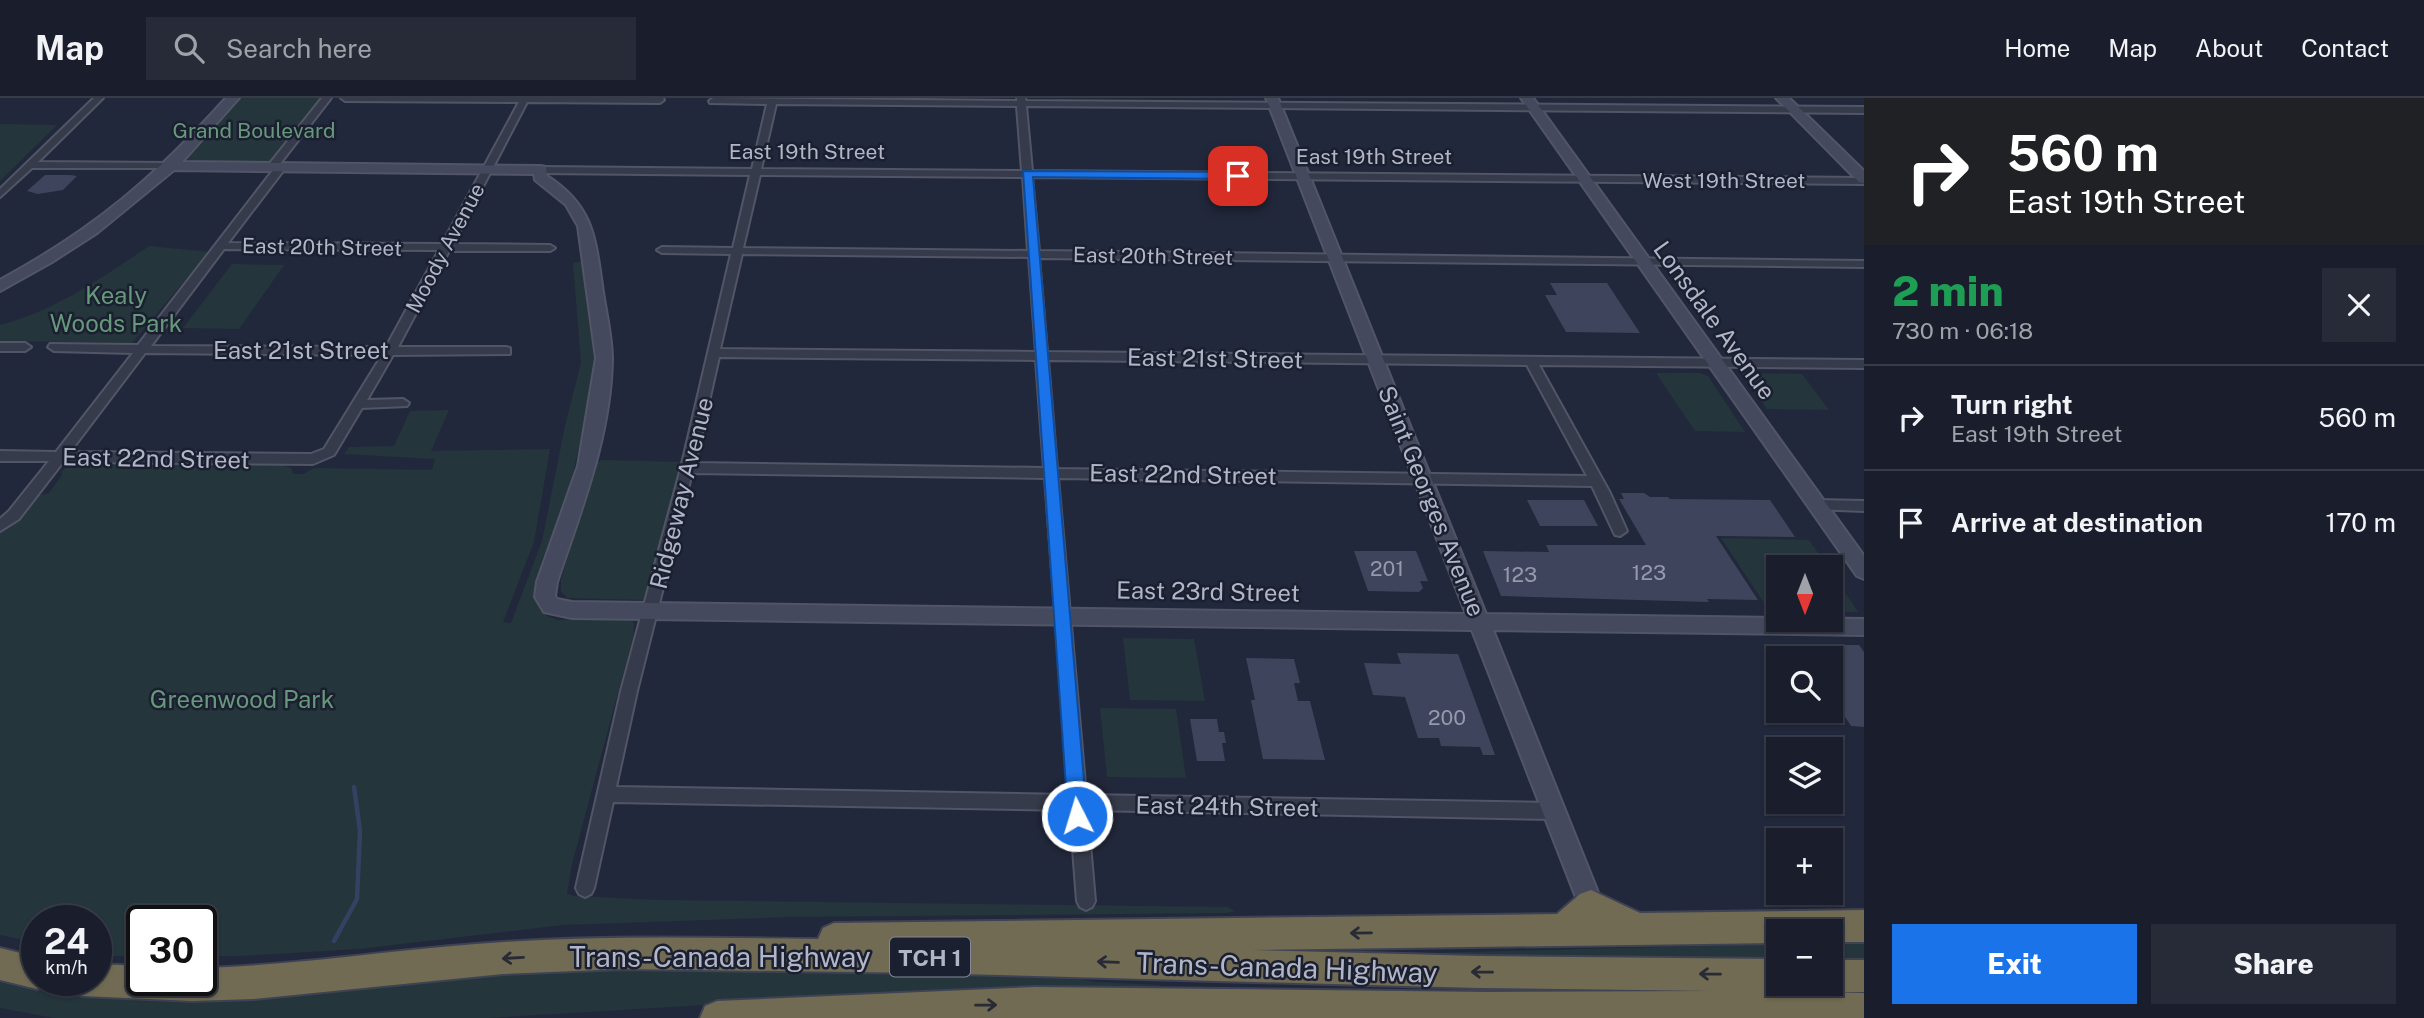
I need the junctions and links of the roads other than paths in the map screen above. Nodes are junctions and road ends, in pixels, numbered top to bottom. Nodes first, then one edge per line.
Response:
1 (99, 98) edge
2 (233, 98) edge
3 (327, 98) edge
4 (345, 98) edge
5 (1782, 98) edge
6 (525, 99) edge
7 (660, 100) dead end
8 (773, 100) edge
9 (713, 101) dead end
10 (1021, 101) edge
11 (1273, 102) edge
12 (1530, 103) edge
13 (1794, 109) junction
14 (1864, 110) edge
15 (29, 165) junction
16 (170, 166) junction
17 (277, 167) junction
18 (488, 169) junction
19 (508, 169) junction
20 (541, 170) junction
21 (757, 172) junction
22 (1027, 174) junction
23 (1303, 176) junction
24 (1585, 178) junction
25 (1864, 180) edge
26 (0, 194) edge
27 (574, 207) junction
28 (220, 246) junction
29 (445, 248) junction
30 (550, 248) dead end
31 (662, 250) dead end
32 (738, 252) junction
33 (1033, 255) junction
34 (1335, 258) junction
35 (1643, 262) junction
36 (1864, 264) edge
37 (0, 286) edge
38 (0, 347) edge
39 (25, 347) dead end
40 (54, 348) dead end
41 (390, 349) junction
42 (141, 350) junction
43 (506, 351) dead end
44 (715, 353) junction
45 (1041, 356) junction
46 (1375, 359) junction
47 (1531, 361) junction
48 (1716, 363) junction
49 (1864, 363) edge
50 (402, 403) dead end
51 (359, 404) junction
52 (0, 456) edge
53 (60, 456) junction
54 (313, 459) joint
55 (687, 468) junction
56 (1051, 472) junction
57 (1422, 478) junction
58 (1594, 481) junction
59 (1817, 505) junction
60 (1864, 506) edge
61 (0, 526) edge
62 (1620, 531) dead end
63 (1864, 571) edge
64 (652, 611) junction
65 (1062, 615) junction
66 (1479, 621) junction
67 (1864, 626) edge
68 (606, 794) junction
69 (1076, 803) junction
70 (1554, 811) junction
71 (585, 888) dead end
72 (1086, 901) dead end
73 (1591, 905) junction
74 (1864, 926) edge
75 (1557, 931) junction
76 (1642, 931) junction
77 (562, 955) junction
78 (0, 964) edge
79 (21, 969) edge
80 (1766, 975) edge
81 (1843, 976) edge
82 (1864, 976) edge
83 (112, 981) edge
84 (1864, 1010) edge
85 (795, 1013) junction
86 (717, 1018) edge
87 (923, 1018) edge

1 - 15 street
2 - 16 street
3 - 17 street
4 - 6 street
5 - 13 street
6 - 7 street
6 - 18 street, Moody Avenue
8 - 9 street
8 - 10 street
8 - 21 street, Ridgeway Avenue
10 - 11 street
10 - 22 street
11 - 12 street
11 - 23 street, Saint Georges Avenue
12 - 13 street
12 - 24 street, Lonsdale Avenue
13 - 14 street
13 - 25 street
15 - 16 street, East 19th Street
15 - 26 street
16 - 17 street, East 19th Street
16 - 37 street
17 - 18 street, East 19th Street
17 - 28 street
18 - 19 street, East 19th Street
18 - 29 street, Moody Avenue
19 - 20 street, East 19th Street
19 - 27 street
20 - 21 street, East 19th Street
20 - 27 street
21 - 22 street, East 19th Street
21 - 32 street, Ridgeway Avenue
22 - 23 street, East 19th Street
22 - 33 street
23 - 24 street, East 19th Street
23 - 34 street, Saint Georges Avenue
24 - 25 street, West 19th Street
24 - 35 street, Lonsdale Avenue
27 - 64 street, East 23rd Street
28 - 29 street, East 20th Street
28 - 42 street
29 - 30 street, East 20th Street
29 - 41 street, Moody Avenue
31 - 32 street, East 20th Street
32 - 33 street, East 20th Street
32 - 44 street, Ridgeway Avenue
33 - 34 street, East 20th Street
33 - 45 street
34 - 35 street, East 20th Street
34 - 46 street, Saint Georges Avenue
35 - 36 street, East 20th Street
35 - 48 street, Lonsdale Avenue
38 - 39 street
40 - 42 street, East 21st Street
41 - 42 street, East 21st Street
41 - 43 street, East 21st Street
41 - 51 street, Moody Avenue
42 - 53 street
44 - 45 street, East 21st Street
44 - 55 street, Ridgeway Avenue
45 - 46 street, East 21st Street
45 - 56 street
46 - 47 street, East 21st Street
46 - 57 street, Saint Georges Avenue
47 - 48 street, East 21st Street
47 - 58 street
48 - 49 street, East 21st Street
48 - 59 street, Lonsdale Avenue
50 - 51 street
51 - 54 street, Moody Avenue
52 - 53 street, East 22nd Street
53 - 54 street, East 22nd Street
53 - 61 street
55 - 56 street, East 22nd Street
55 - 64 street, Ridgeway Avenue
56 - 57 street, East 22nd Street
56 - 65 street
57 - 58 street, East 22nd Street
57 - 66 street, Saint Georges Avenue
58 - 62 street
59 - 60 street
59 - 63 street, Lonsdale Avenue
64 - 65 street, East 23rd Street
64 - 68 street, Ridgeway Avenue
65 - 66 street, East 23rd Street
65 - 69 street
66 - 67 street, East 23rd Street
66 - 70 street, Saint Georges Avenue
68 - 69 street, East 24th Street
68 - 71 street, Ridgeway Avenue
69 - 70 street, East 24th Street
69 - 72 street
70 - 73 street, Saint Georges Avenue
73 - 75 highway
73 - 76 highway
74 - 76 highway
75 - 76 highway
75 -> 77 highway
80 -> 77 highway, Trans-Canada Highway / TCH 1
77 -> 83 highway, Trans-Canada Highway / TCH 1
78 - 79 highway
81 - 82 highway
85 -> 84 highway, Trans-Canada Highway / TCH 1
85 - 86 highway, Trans-Canada Highway / TCH 1
85 - 87 highway

